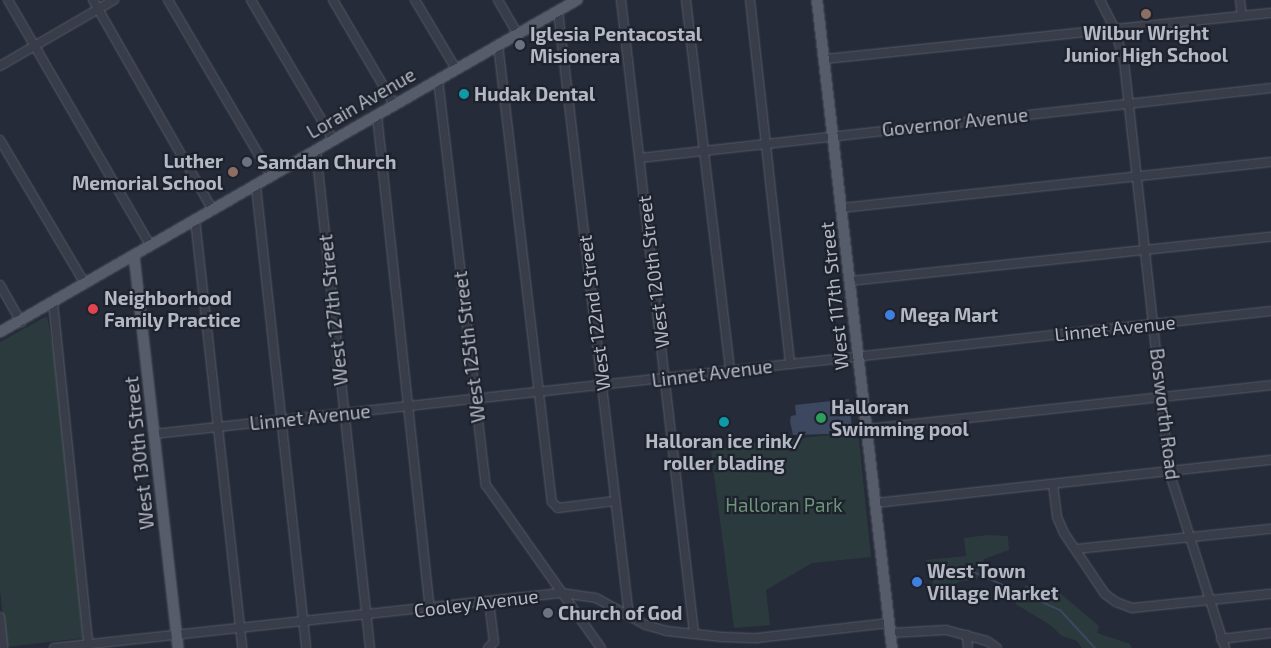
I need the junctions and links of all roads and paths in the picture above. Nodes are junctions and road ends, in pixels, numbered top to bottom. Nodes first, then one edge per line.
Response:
1 (8, 0) edge
2 (93, 0) edge
3 (114, 0) edge
4 (168, 0) edge
5 (251, 0) edge
6 (333, 0) edge
7 (415, 0) edge
8 (498, 0) edge
9 (577, 0) edge
10 (621, 0) edge
11 (686, 0) edge
12 (750, 0) edge
13 (817, 0) edge
14 (1100, 0) edge
15 (1240, 0) edge
16 (98, 9) junction
17 (558, 10) junction
18 (1271, 13) edge
19 (1242, 16) junction
20 (1115, 30) junction
21 (517, 33) junction
22 (498, 44) junction
23 (34, 46) junction
24 (824, 59) junction
25 (0, 66) edge
26 (456, 69) junction
27 (438, 79) junction
28 (1271, 88) edge
29 (1130, 103) junction
30 (394, 104) junction
31 (377, 115) junction
32 (833, 135) junction
33 (0, 140) edge
34 (333, 140) junction
35 (767, 142) junction
36 (316, 150) junction
37 (703, 150) junction
38 (640, 158) junction
39 (1271, 162) edge
40 (1138, 176) junction
41 (272, 177) junction
42 (256, 186) junction
43 (841, 208) junction
44 (213, 210) junction
45 (195, 220) junction
46 (1271, 238) edge
47 (150, 245) junction
48 (1146, 251) junction
49 (134, 255) junction
50 (849, 281) junction
51 (85, 284) junction
52 (0, 285) edge
53 (53, 302) junction
54 (1271, 311) edge
55 (21, 322) junction
56 (1154, 324) junction
57 (4, 330) edge
58 (0, 337) edge
59 (858, 356) junction
60 (790, 364) junction
61 (730, 371) junction
62 (665, 378) junction
63 (602, 385) junction
64 (1271, 385) edge
65 (538, 392) junction
66 (1162, 397) junction
67 (475, 399) junction
68 (408, 406) junction
69 (344, 413) junction
70 (282, 420) junction
71 (219, 427) junction
72 (867, 429) junction
73 (154, 434) junction
74 (1271, 460) edge
75 (1169, 471) junction
76 (1054, 484) junction
77 (615, 501) junction
78 (875, 503) junction
79 (1271, 528) edge
80 (1190, 538) junction
81 (1076, 549) junction
82 (561, 593) junction
83 (1271, 594) edge
84 (1209, 601) junction
85 (489, 603) junction
86 (430, 609) junction
87 (366, 616) junction
88 (629, 616) junction
89 (0, 617) edge
90 (303, 622) junction
91 (889, 628) junction
92 (240, 629) junction
93 (694, 633) junction
94 (1271, 633) edge
95 (967, 635) junction
96 (176, 637) junction
97 (1221, 639) junction
98 (89, 646) edge
99 (3, 648) edge
100 (54, 648) edge
101 (178, 648) edge
102 (242, 648) edge
103 (306, 648) edge
104 (370, 648) edge
105 (488, 648) edge
106 (601, 648) edge
107 (892, 648) edge
108 (968, 648) edge
109 (997, 648) edge
110 (1225, 648) edge

1 - 23 street
2 - 16 street
3 - 16 street
4 - 41 street
5 - 34 street
6 - 30 street
7 - 26 street
8 - 21 street
9 - 17 main road, Lorain Avenue
10 - 38 street, West 120th Street
11 - 37 street
12 - 35 street
13 - 24 main road, West 117th Street
14 - 20 street, Bosworth Road
15 - 19 street
16 - 23 street
16 - 44 street
17 - 21 main road, Lorain Avenue
17 - 63 street, West 122nd Street
18 - 19 street
19 - 20 street
20 - 24 street
20 - 29 street, Bosworth Road
21 - 22 main road, Lorain Avenue
22 - 26 main road, Lorain Avenue
22 - 65 street
23 - 25 street
23 - 47 street
24 - 32 main road, West 117th Street
26 - 27 main road, Lorain Avenue
27 - 30 main road, Lorain Avenue
27 - 67 street, West 125th Street
28 - 29 street, Governor Avenue
29 - 32 street, Governor Avenue
29 - 40 street, Bosworth Road
30 - 31 main road, Lorain Avenue
31 - 34 main road, Lorain Avenue
31 - 68 street
32 - 35 street, Governor Avenue
32 - 43 main road, West 117th Street
33 - 51 street
34 - 36 main road, Lorain Avenue
35 - 37 street, Governor Avenue
35 - 60 street
36 - 41 main road, Lorain Avenue
36 - 69 street, West 127th Street
37 - 38 street, Governor Avenue
37 - 61 street
38 - 62 street, West 120th Street
39 - 40 street
40 - 43 street
40 - 48 street, Bosworth Road
41 - 42 main road, Lorain Avenue
42 - 44 main road, Lorain Avenue
42 - 70 street
43 - 50 main road, West 117th Street
44 - 45 main road, Lorain Avenue
45 - 47 main road, Lorain Avenue
45 - 71 street
46 - 48 street
47 - 49 main road, Lorain Avenue
48 - 50 street
48 - 56 street, Bosworth Road
49 - 51 main road, Lorain Avenue
49 - 73 main road, West 130th Street
50 - 59 main road, West 117th Street
51 - 53 main road, Lorain Avenue
52 - 55 street
53 - 55 main road, Lorain Avenue
53 - 98 street
54 - 56 street, Linnet Avenue
55 - 57 main road, Lorain Avenue
56 - 59 street, Linnet Avenue
56 - 66 street, Bosworth Road
57 - 58 main road, Lorain Avenue
59 - 60 street, Linnet Avenue
59 - 72 main road, West 117th Street
60 - 61 street, Linnet Avenue
61 - 62 street, Linnet Avenue
62 - 63 street, Linnet Avenue
62 - 93 street, West 120th Street
63 - 65 street, Linnet Avenue
63 - 77 street, West 122nd Street
64 - 66 street
65 - 67 street, Linnet Avenue
65 - 77 street
66 - 72 street
66 - 75 street, Bosworth Road
67 - 68 street, Linnet Avenue
67 - 82 street, West 125th Street
68 - 69 street, Linnet Avenue
68 - 86 street
69 - 70 street, Linnet Avenue
69 - 87 street, West 127th Street
70 - 71 street, Linnet Avenue
70 - 90 street
71 - 73 street, Linnet Avenue
71 - 92 street
72 - 78 main road, West 117th Street
73 - 96 main road, West 130th Street
74 - 75 street
75 - 76 street
75 - 80 street, Bosworth Road
76 - 78 street
76 - 81 street
77 - 88 street, West 122nd Street
78 - 91 main road, West 117th Street
79 - 80 street
80 - 81 street
80 - 84 street, Bosworth Road
81 - 84 street
82 - 85 street, Cooley Avenue
82 - 88 street, Cooley Avenue
82 - 106 street, West 125th Street
83 - 84 street
84 - 97 street, Bosworth Road
85 - 86 street, Cooley Avenue
85 - 105 street
86 - 87 street, Cooley Avenue
87 - 90 street, Cooley Avenue
87 - 104 street, West 127th Street
88 - 93 street, Cooley Avenue
89 - 99 street
90 - 92 street, Cooley Avenue
90 - 103 street
91 - 93 street, Cooley Avenue
91 - 95 street, Cooley Avenue
91 - 107 main road, West 117th Street
92 - 96 street, Cooley Avenue
92 - 102 street
94 - 97 street
95 - 108 street
95 - 109 street, Cooley Avenue
96 - 98 street, Cooley Avenue
96 - 101 main road, West 130th Street
97 - 110 street, Bosworth Road
98 - 100 street, Cooley Avenue

